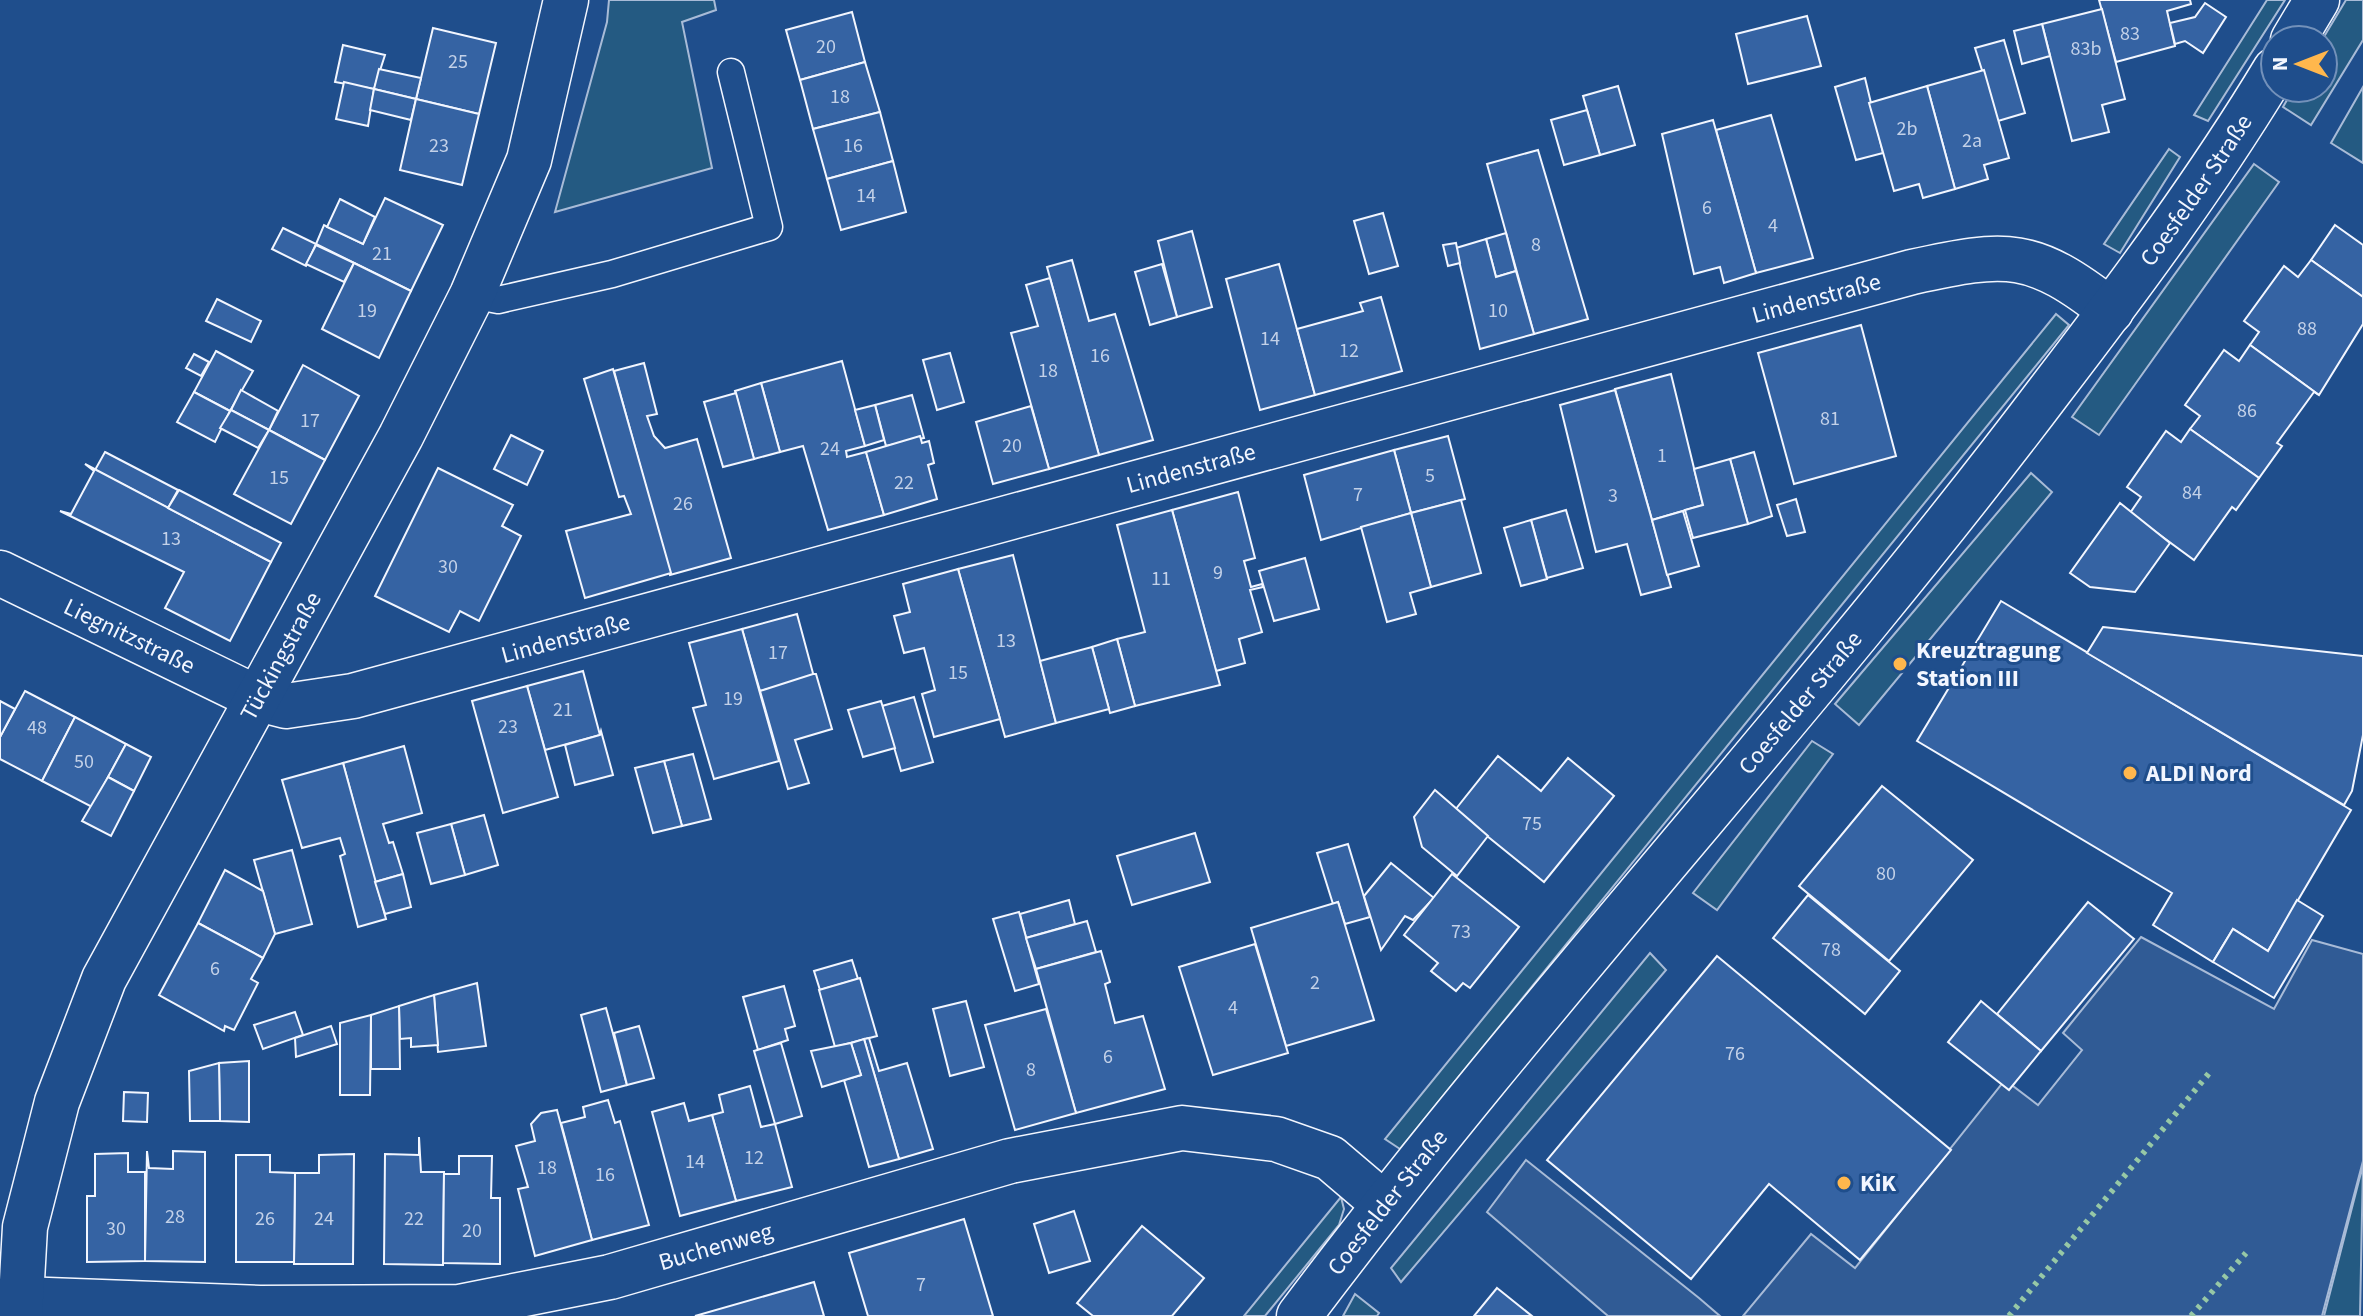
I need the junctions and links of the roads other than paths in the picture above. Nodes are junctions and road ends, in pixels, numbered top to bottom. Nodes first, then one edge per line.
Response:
1 (566, 0) edge
2 (2317, 0) edge
3 (2303, 24) edge
4 (731, 72) dead end
5 (2259, 97) edge
6 (472, 295) junction
7 (2111, 311) junction
8 (0, 573) edge
9 (259, 699) junction
10 (1384, 1204) junction
11 (20, 1308) edge
12 (1299, 1316) edge

1 - 6 street, Tückingstraße
2 - 3 street
4 - 6 lane
5 - 7 street, Coesfelder Straße
6 - 9 street, Tückingstraße
7 - 9 street, Lindenstraße
7 - 10 street, Coesfelder Straße
8 - 9 street, Liegnitzstraße
9 - 11 street, Tückingstraße
10 - 11 street, Buchenweg
10 - 12 street, Coesfelder Straße

